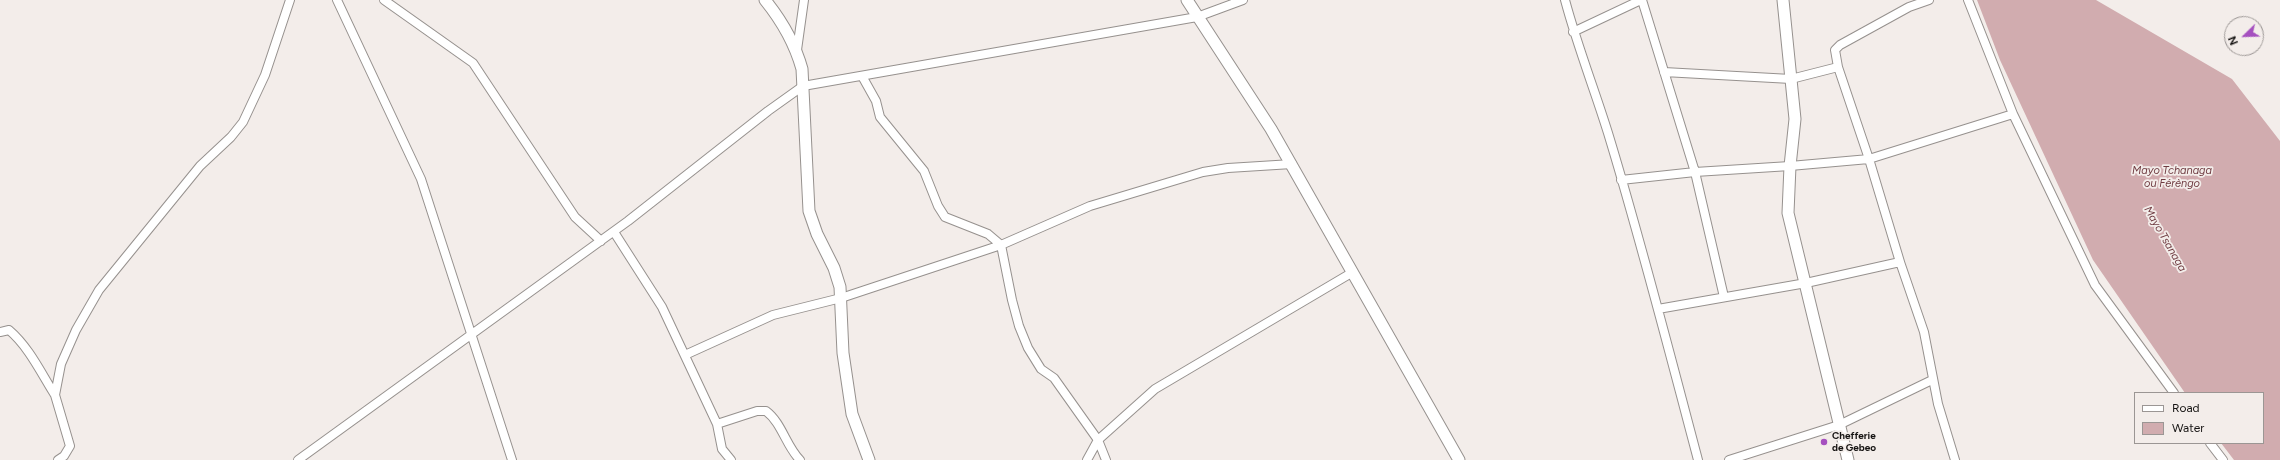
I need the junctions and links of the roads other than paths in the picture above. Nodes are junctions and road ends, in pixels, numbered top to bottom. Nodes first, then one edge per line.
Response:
1 (290, 0) edge
2 (337, 0) edge
3 (384, 0) edge
4 (765, 0) edge
5 (804, 0) edge
6 (1187, 0) edge
7 (1243, 0) edge
8 (1565, 0) edge
9 (1642, 0) edge
10 (1783, 0) edge
11 (1929, 0) edge
12 (1968, 0) edge
13 (1197, 17) junction
14 (1573, 32) junction
15 (797, 50) junction
16 (1838, 67) junction
17 (1664, 72) junction
18 (862, 76) junction
19 (1791, 79) junction
20 (804, 86) junction
21 (2012, 114) junction
22 (1869, 159) junction
23 (1292, 164) junction
24 (1790, 166) junction
25 (1695, 172) junction
26 (1621, 180) junction
27 (614, 232) junction
28 (600, 241) junction
29 (1001, 246) junction
30 (1900, 262) junction
31 (1353, 272) junction
32 (1806, 283) junction
33 (1724, 297) junction
34 (841, 298) junction
35 (1658, 309) junction
36 (0, 332) edge
37 (471, 335) junction
38 (685, 355) junction
39 (1932, 380) junction
40 (2173, 392) edge
41 (55, 395) junction
42 (718, 424) junction
43 (1840, 425) junction
44 (1098, 440) junction
45 (2211, 444) edge
46 (58, 460) edge
47 (298, 460) edge
48 (512, 460) edge
49 (731, 460) edge
50 (800, 460) edge
51 (869, 460) edge
52 (1086, 460) edge
53 (1106, 460) edge
54 (1459, 460) edge
55 (1698, 460) edge
56 (1729, 460) edge
57 (1848, 460) edge
58 (1955, 460) edge
59 (2223, 460) edge

1 - 41 street
2 - 37 street
3 - 28 street
4 - 15 street
5 - 15 street
6 - 13 street
7 - 13 street
8 - 14 street
9 - 14 street
9 - 17 street
10 - 19 street
11 - 16 street
12 - 21 street
13 - 18 street
13 - 23 street
14 - 26 street
15 - 20 street
16 - 19 street
16 - 22 street
17 - 19 street
17 - 25 street
18 - 20 street
18 - 29 street
19 - 24 street
20 - 27 street
20 - 34 street
21 - 22 street
21 - 40 street
22 - 24 street
22 - 30 street
23 - 29 street
23 - 31 street
24 - 25 street
24 - 32 street
25 - 26 street
25 - 33 street
26 - 35 street
27 - 28 street
27 - 38 street
28 - 37 street
29 - 34 street
29 - 44 street
30 - 32 street
30 - 39 street
31 - 44 street
31 - 54 street
32 - 33 street
32 - 43 street
33 - 35 street
34 - 38 street
34 - 51 street
35 - 55 street
36 - 41 street
37 - 47 street
37 - 48 street
38 - 42 street
39 - 43 street
39 - 58 street
41 - 46 street
42 - 49 street
42 - 50 street
43 - 56 street
43 - 57 street
44 - 52 street
44 - 53 street
45 - 59 street

